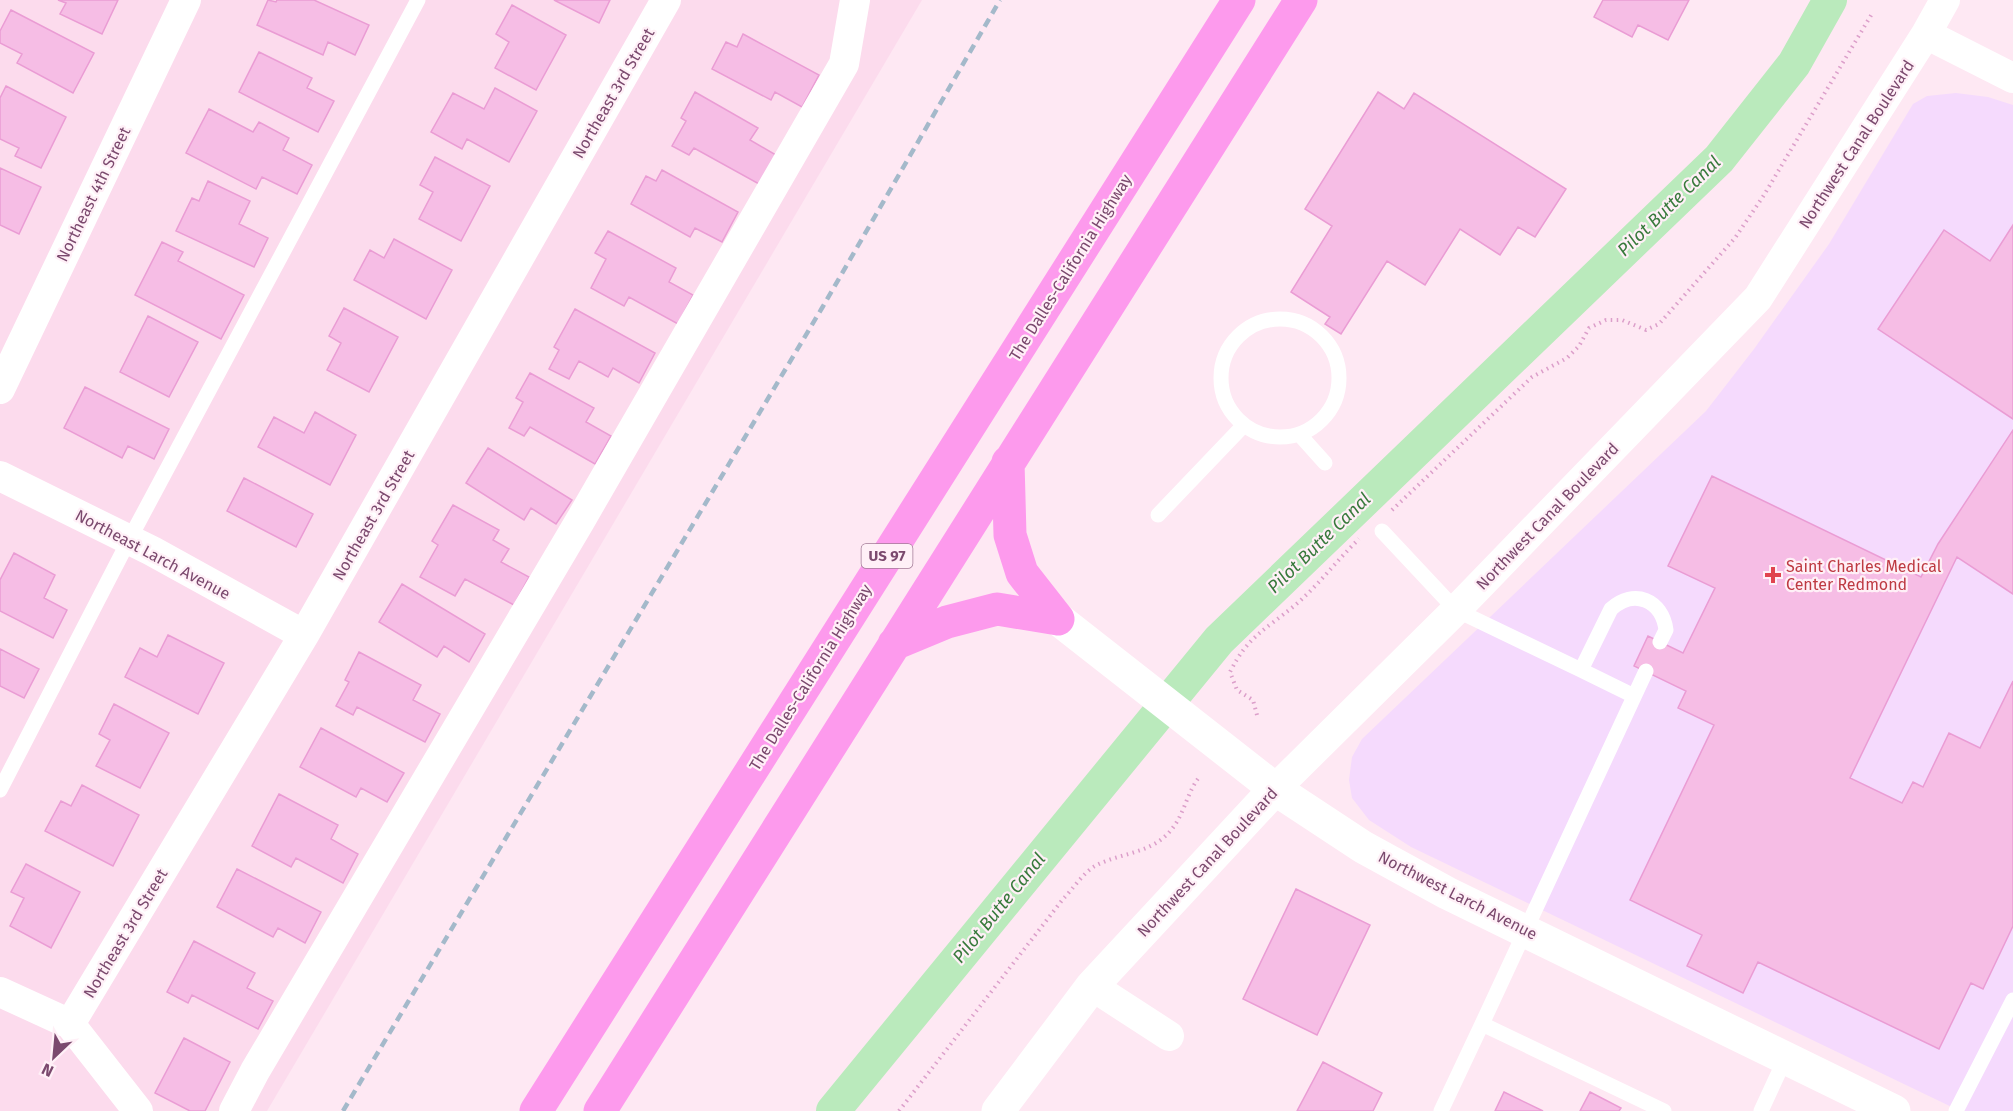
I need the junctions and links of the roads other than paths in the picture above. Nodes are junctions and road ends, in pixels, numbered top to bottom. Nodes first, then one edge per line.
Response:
1 (186, 0) edge
2 (418, 0) edge
3 (666, 0) edge
4 (855, 0) edge
5 (1239, 0) edge
6 (1301, 0) edge
7 (1945, 0) edge
8 (1926, 34) junction
9 (2013, 78) edge
10 (0, 389) edge
11 (1244, 425) junction
12 (1299, 434) junction
13 (1008, 462) junction
14 (1325, 463) dead end
15 (0, 476) edge
16 (1158, 515) dead end
17 (1384, 524) road end
18 (129, 540) junction
19 (1456, 610) junction
20 (1058, 619) junction
21 (304, 635) junction
22 (1660, 642) dead end
23 (894, 644) junction
24 (1581, 670) junction
25 (1646, 671) dead end
26 (1634, 696) junction
27 (1275, 789) junction
28 (0, 790) edge
29 (1527, 930) junction
30 (1092, 986) junction
31 (0, 992) edge
32 (2013, 1000) edge
33 (70, 1024) junction
34 (1482, 1024) junction
35 (1169, 1036) dead end
36 (1785, 1059) junction
37 (138, 1111) edge
38 (234, 1111) edge
39 (536, 1111) edge
40 (600, 1111) edge
41 (998, 1111) edge
42 (1441, 1111) edge
43 (1664, 1111) edge
44 (1761, 1111) edge
45 (1894, 1111) edge
46 (1956, 1111) edge

1 - 10 street, Northeast 4th Street
2 - 18 lane
3 - 21 street, Northeast 3rd Street
4 - 38 street
5 - 39 highway, The Dalles-California Highway / US 97
6 - 13 highway, US 97
7 - 8 street, Northwest Canal Boulevard
8 - 9 street
8 - 19 street, Northwest Canal Boulevard
11 - 12 lane
11 - 12 lane
11 - 16 lane
12 - 14 lane
13 - 20 highway
13 - 23 highway, US 97
15 - 18 street, Northeast Larch Avenue
17 - 19 lane
18 - 21 street, Northeast Larch Avenue
18 - 28 lane
19 - 24 lane
19 - 27 street, Northwest Canal Boulevard
20 - 23 highway
20 - 27 street, Northwest Larch Avenue
21 - 33 street, Northeast 3rd Street
22 - 24 lane
23 - 40 highway, US 97
24 - 26 lane
25 - 26 lane
26 - 29 lane
27 - 29 street, Northwest Larch Avenue
27 - 30 street, Northwest Canal Boulevard
29 - 34 lane
29 - 36 street, Northwest Larch Avenue
30 - 35 street
30 - 41 street, Northwest Canal Boulevard
31 - 33 street
32 - 46 lane
33 - 37 street
34 - 42 lane
34 - 43 lane
36 - 44 lane
36 - 45 street, Northwest Larch Avenue

